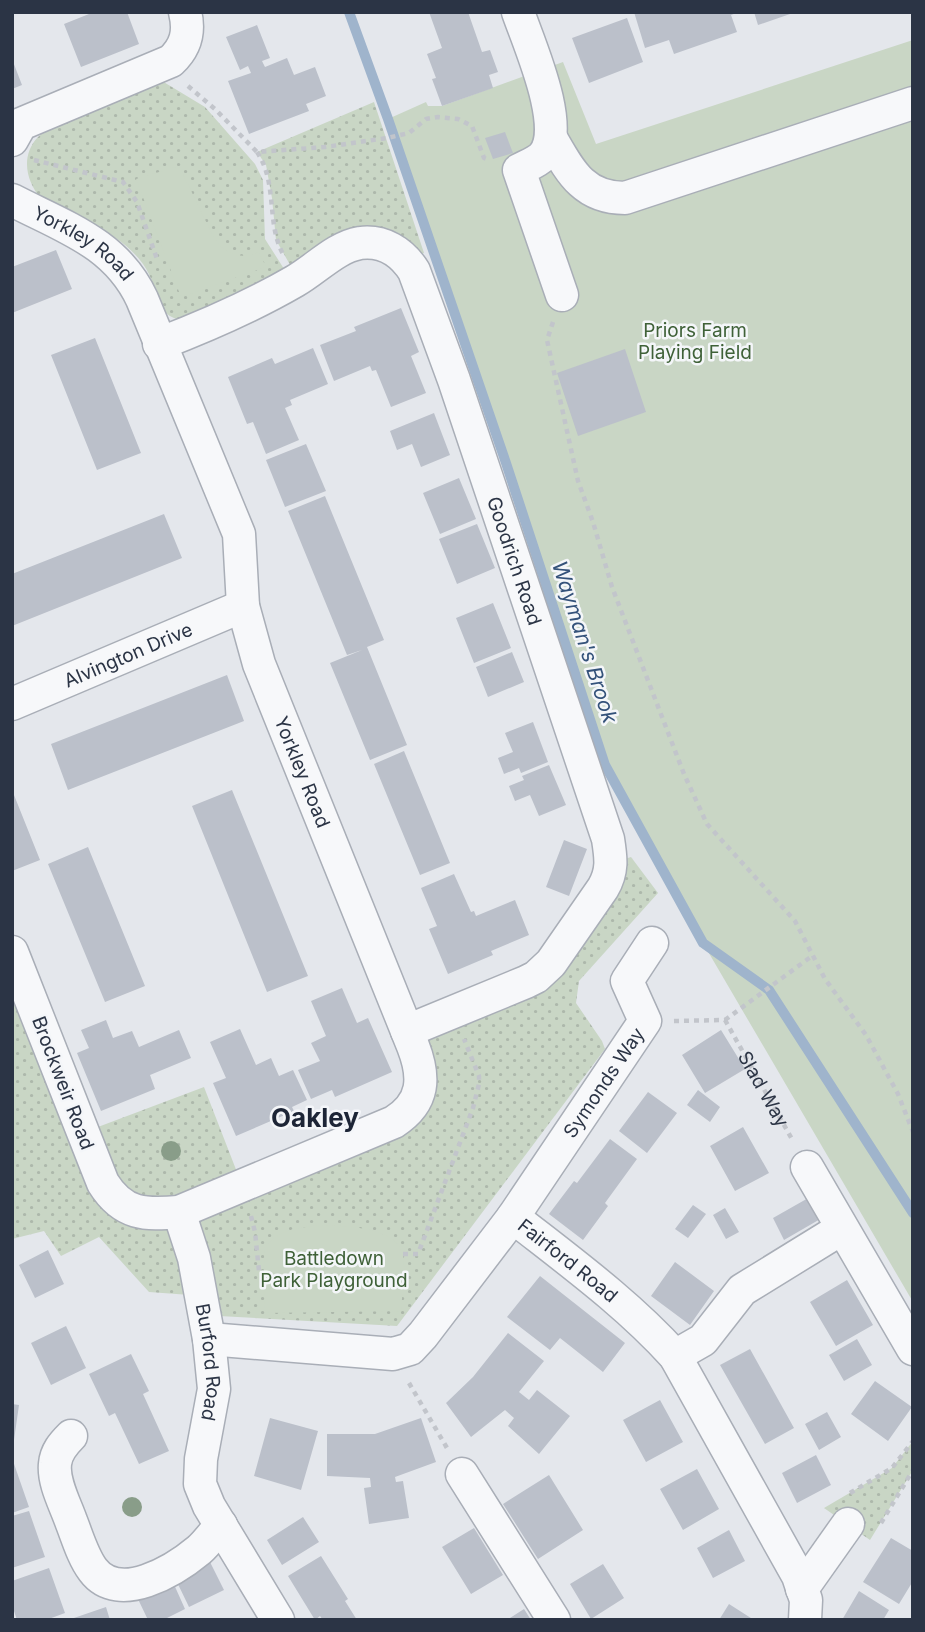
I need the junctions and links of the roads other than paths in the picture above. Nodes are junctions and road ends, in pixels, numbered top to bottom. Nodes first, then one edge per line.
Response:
1 (185, 12) edge
2 (519, 12) edge
3 (913, 103) edge
4 (551, 138) junction
5 (12, 140) edge
6 (12, 200) edge
7 (562, 295) road end
8 (159, 344) junction
9 (243, 606) junction
10 (12, 704) edge
11 (652, 943) dead end
12 (12, 952) edge
13 (407, 1031) junction
14 (807, 1167) road end
15 (125, 1206) joint
16 (179, 1212) junction
17 (513, 1217) junction
18 (841, 1229) junction
19 (209, 1339) junction
20 (913, 1349) edge
21 (675, 1356) junction
22 (71, 1436) dead end
23 (462, 1474) road end
24 (857, 1516) road end
25 (221, 1525) junction
26 (803, 1604) edge
27 (278, 1620) edge
28 (554, 1620) edge

1 - 5 street
2 - 4 street
3 - 4 street
4 - 7 street
6 - 8 street, Yorkley Road
8 - 9 street, Yorkley Road
8 - 13 street, Goodrich Road
9 - 10 street, Alvington Drive
9 - 13 street, Yorkley Road
11 - 17 street, Symonds Way
12 - 15 street, Brockweir Road
13 - 16 street, Yorkley Road
14 - 18 street
15 - 16 street, Yorkley Road
16 - 19 street, Burford Road
17 - 19 street, Fairford Road
17 - 21 street, Fairford Road
18 - 20 street
18 - 21 street
19 - 25 street, Burford Road
21 - 26 street, Fairford Road
22 - 25 street
23 - 28 street
24 - 26 street
25 - 27 street, Burford Road

